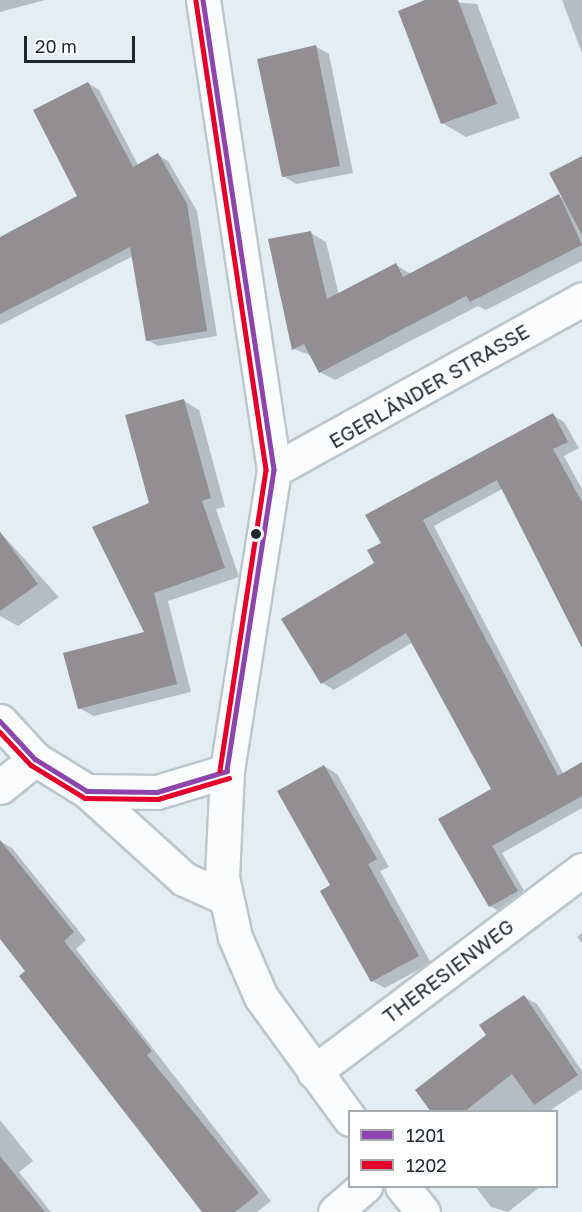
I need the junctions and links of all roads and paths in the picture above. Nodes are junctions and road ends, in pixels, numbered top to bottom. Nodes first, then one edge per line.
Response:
1 (206, 1) edge
2 (582, 298) edge
3 (274, 470) junction
4 (0, 721) edge
5 (35, 759) junction
6 (227, 771) junction
7 (0, 788) edge
8 (87, 791) junction
9 (582, 870) edge
10 (225, 897) junction
11 (314, 1072) junction
12 (348, 1116) edge
13 (363, 1188) edge
14 (404, 1188) edge
15 (335, 1212) edge
16 (423, 1212) edge

1 - 3 street
2 - 3 street, EGERLÄNDER STRASSE
3 - 6 street
4 - 5 street
5 - 7 street
5 - 8 street
6 - 8 street
6 - 10 street
8 - 10 street
9 - 11 street, THERESIENWEG
10 - 11 street
11 - 12 street
13 - 15 street
14 - 16 street

